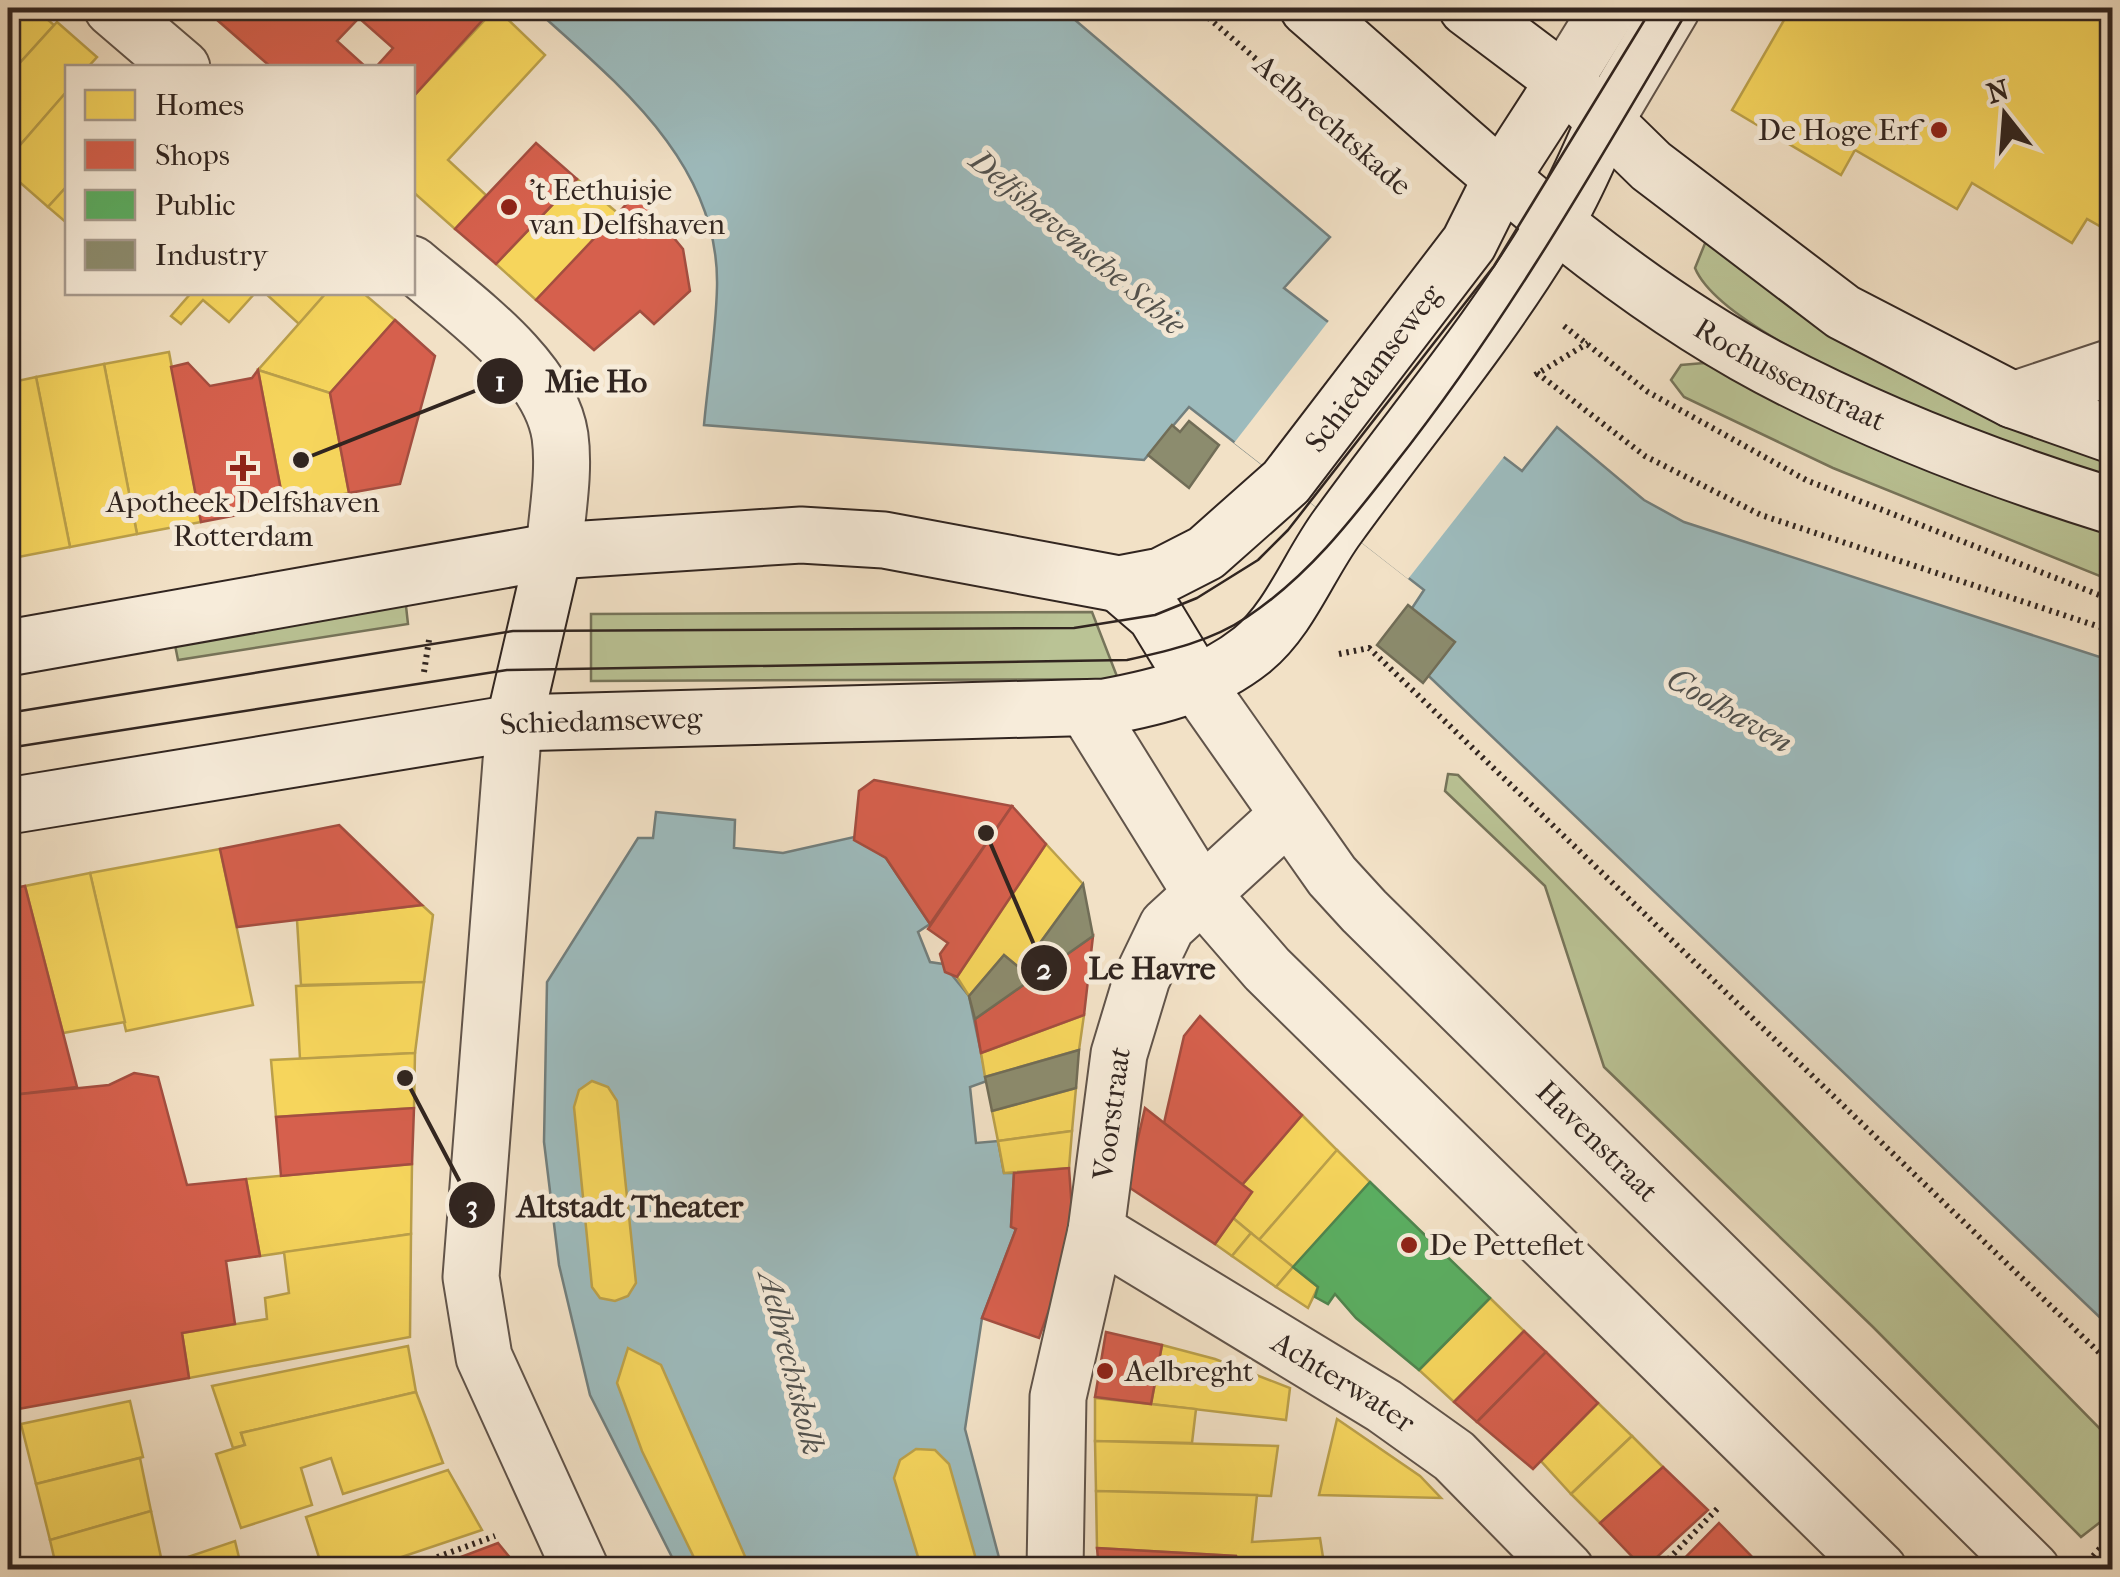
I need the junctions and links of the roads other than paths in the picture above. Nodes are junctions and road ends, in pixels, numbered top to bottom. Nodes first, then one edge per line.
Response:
1 (112, 8) edge
2 (1308, 8) edge
3 (1467, 8) edge
4 (1609, 8) edge
5 (1672, 8) edge
6 (178, 65) edge
7 (1564, 82) junction
8 (1605, 121) junction
9 (1502, 178) junction
10 (1556, 222) junction
11 (415, 267) edge
12 (2112, 367) edge
13 (2013, 400) junction
14 (2112, 435) edge
15 (2112, 506) edge
16 (554, 551) junction
17 (1119, 584) junction
18 (8, 648) edge
19 (1197, 684) junction
20 (1086, 708) junction
21 (514, 723) junction
22 (8, 806) edge
23 (1288, 815) junction
24 (1201, 894) junction
25 (1096, 1231) junction
26 (581, 1570) edge
27 (1056, 1570) edge
28 (1566, 1570) edge
29 (1879, 1570) edge
30 (2032, 1570) edge

1 - 6 street
2 - 9 street
3 - 7 street
4 - 7 street, Schiedamseweg
5 - 8 street, Schiedamseweg
7 - 8 street
7 - 9 street, Schiedamseweg
8 - 10 street, Schiedamseweg
8 - 13 street
9 - 10 street, Rochussenstraat
9 - 17 street, Schiedamseweg
10 - 15 street, Rochussenstraat
10 - 19 street, Schiedamseweg
11 - 16 street
12 - 13 street
13 - 14 street
16 - 17 street, Schiedamseweg
16 - 18 street, Schiedamseweg
16 - 21 street
17 - 19 street
19 - 20 street, Schiedamseweg
19 - 23 street, Havenstraat
20 - 21 street, Schiedamseweg
20 - 24 street
21 - 22 street, Schiedamseweg
21 - 26 street
23 - 24 street, Voorstraat
23 - 30 street, Havenstraat
24 - 25 street, Voorstraat
24 - 29 street
25 - 27 street
25 - 28 street, Achterwater

